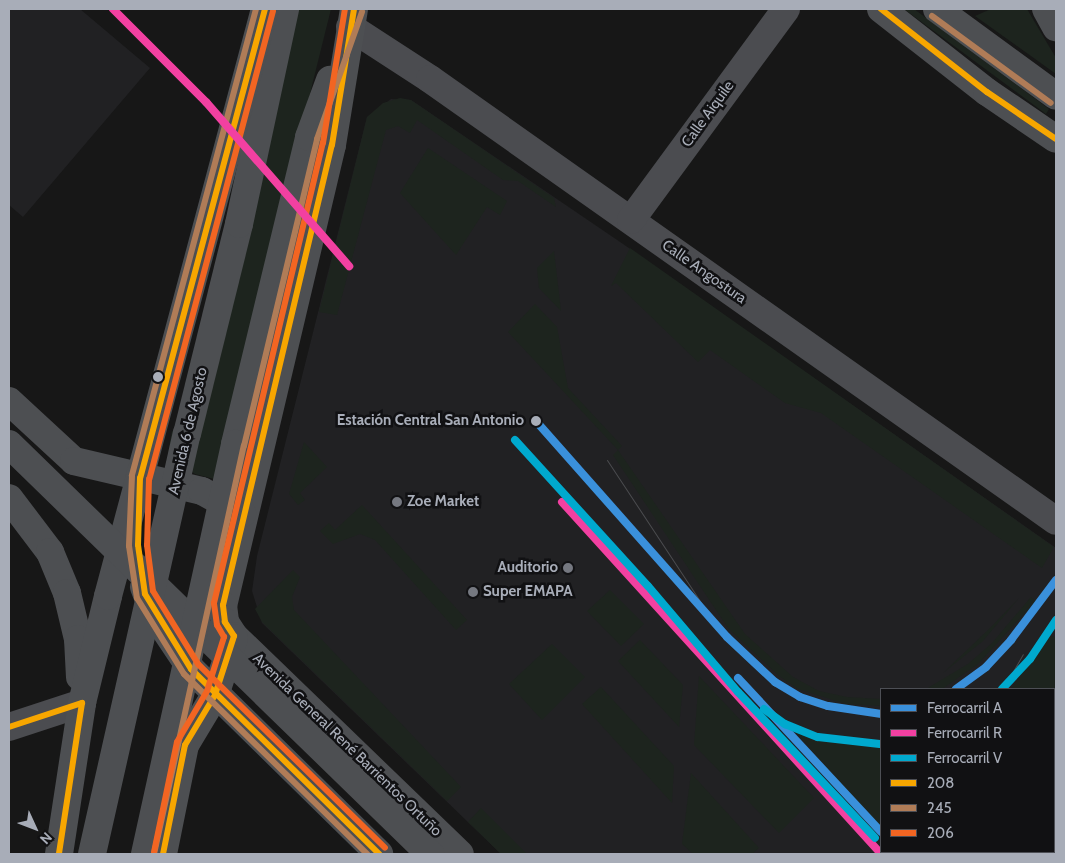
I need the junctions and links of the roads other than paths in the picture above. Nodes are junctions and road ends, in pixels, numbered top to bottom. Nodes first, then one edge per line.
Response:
1 (265, 9) edge
2 (285, 9) edge
3 (786, 9) edge
4 (881, 9) edge
5 (937, 9) edge
6 (1046, 9) edge
7 (352, 18) edge
8 (1056, 27) edge
9 (1056, 96) edge
10 (1056, 139) edge
11 (631, 220) junction
12 (9, 401) edge
13 (9, 444) edge
14 (9, 460) edge
15 (140, 478) junction
16 (9, 498) edge
17 (244, 514) junction
18 (1056, 520) edge
19 (234, 636) junction
20 (215, 695) junction
21 (82, 703) junction
22 (9, 726) edge
23 (59, 854) edge
24 (92, 854) edge
25 (145, 854) edge
26 (162, 854) edge
27 (379, 854) edge
28 (410, 854) edge
29 (430, 854) edge
30 (460, 854) edge

1 - 15 main road
2 - 24 main road, Avenida 6 de Agosto, bridge
3 - 11 street, Calle Aiquile
4 - 10 main road
5 - 9 main road
6 - 8 main road
7 - 11 street, Calle Angostura
7 - 17 main road
7 - 25 main road, bridge
11 - 18 street, Calle Angostura
12 - 15 main road
13 - 29 main road, bridge
14 - 28 main road, bridge
15 - 17 main road
15 - 20 main road
15 - 21 main road
16 - 21 main road
17 - 19 main road
19 - 20 main road
19 - 30 main road, Avenida General René Barrientos Ortuño
20 - 26 main road
20 - 27 main road
21 - 22 street
21 - 23 main road

